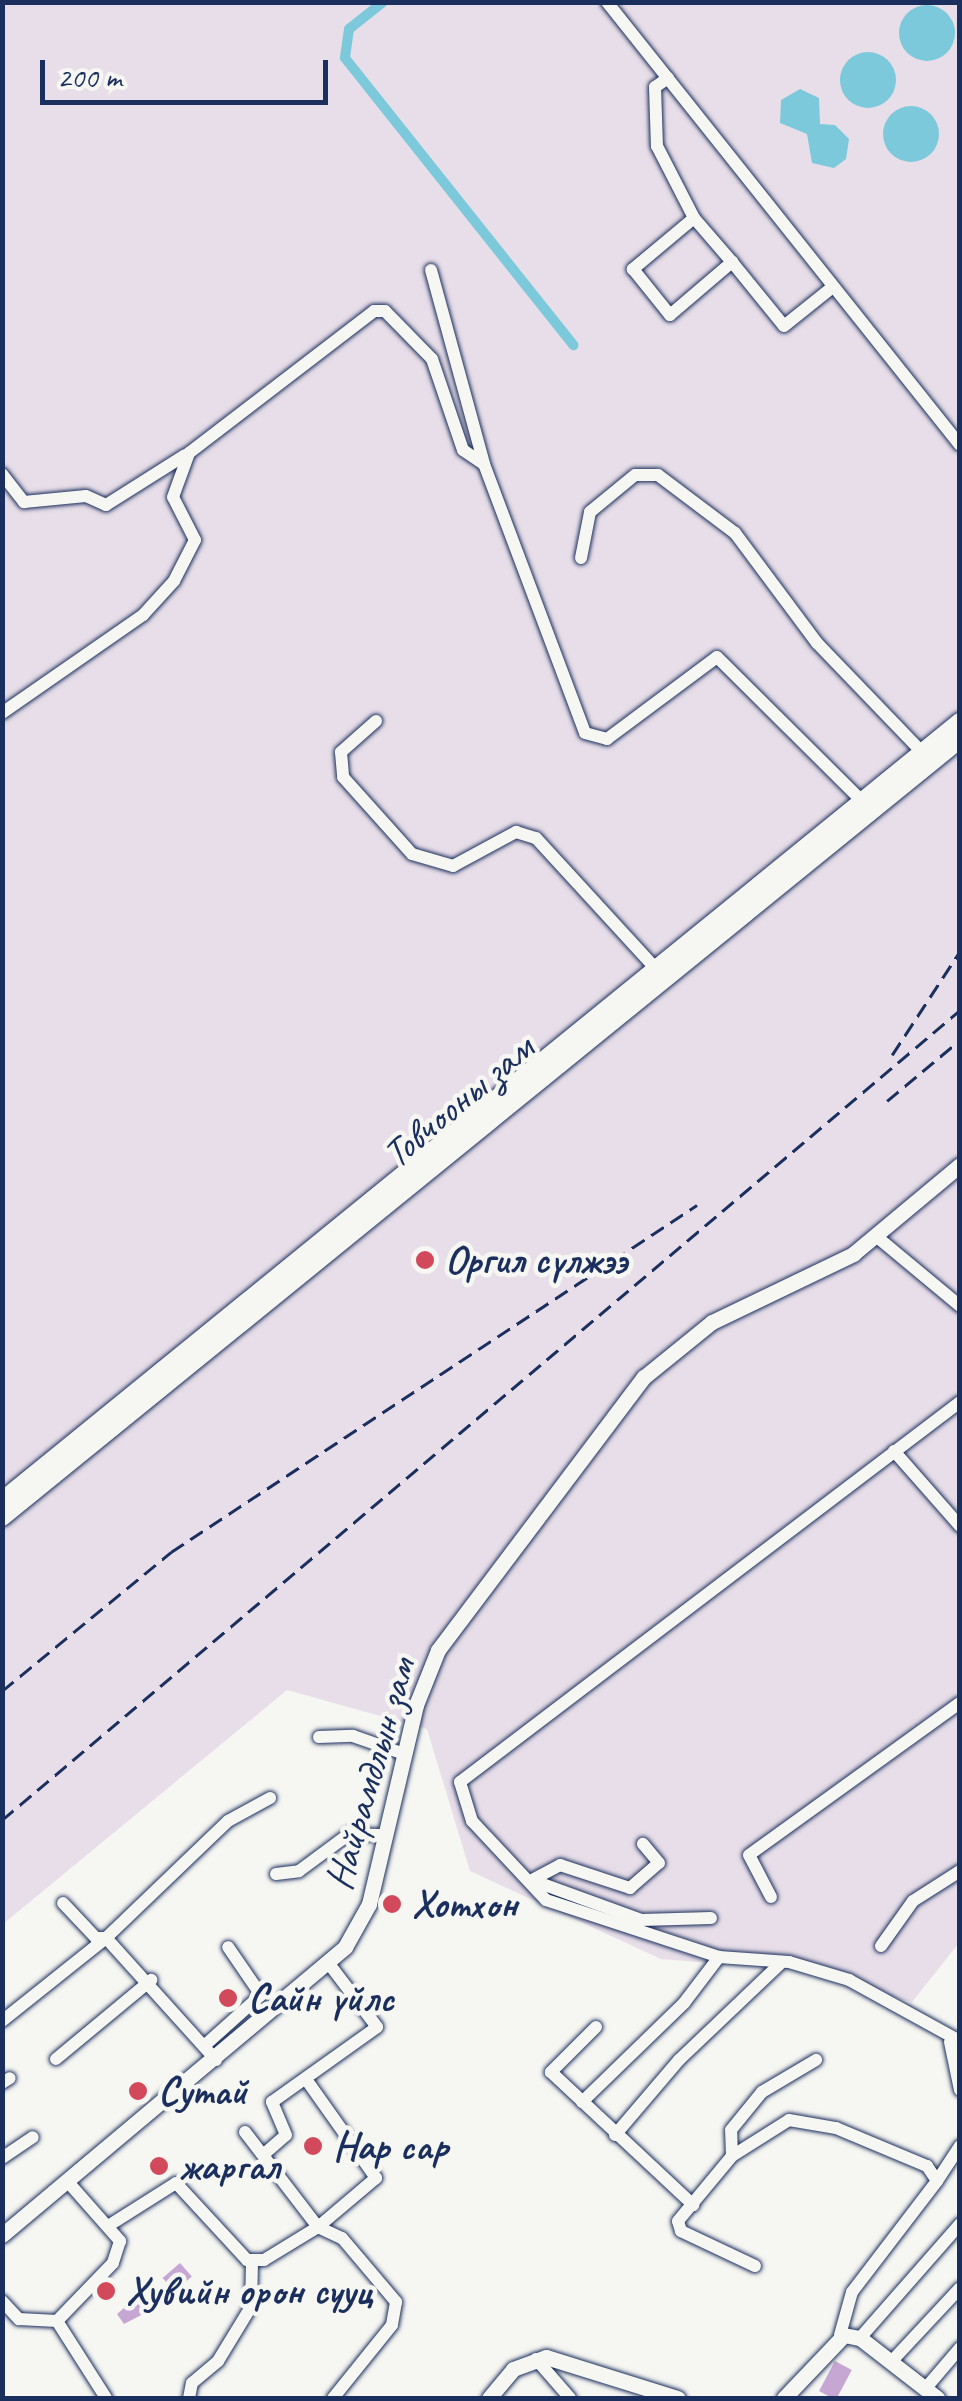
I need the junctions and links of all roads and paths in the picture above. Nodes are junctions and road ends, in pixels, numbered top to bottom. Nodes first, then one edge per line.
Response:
1 (607, 2) edge
2 (668, 78) junction
3 (694, 218) junction
4 (732, 262) junction
5 (430, 270) dead end
6 (828, 290) junction
7 (960, 445) edge
8 (189, 453) junction
9 (484, 464) junction
10 (2, 474) edge
11 (581, 558) dead end
12 (2, 713) edge
13 (376, 721) dead end
14 (960, 722) edge
15 (960, 739) edge
16 (922, 752) junction
17 (866, 805) junction
18 (656, 969) junction
19 (960, 1164) edge
20 (877, 1237) junction
21 (960, 1306) edge
22 (960, 1402) edge
23 (894, 1451) junction
24 (2, 1500) edge
25 (2, 1517) edge
26 (960, 1526) edge
27 (960, 1703) edge
28 (319, 1737) dead end
29 (404, 1754) junction
30 (270, 1798) dead end
31 (385, 1835) junction
32 (643, 1844) dead end
33 (960, 1871) edge
34 (276, 1874) dead end
35 (532, 1880) junction
36 (771, 1897) dead end
37 (63, 1903) dead end
38 (711, 1918) dead end
39 (106, 1938) junction
40 (881, 1946) dead end
41 (228, 1948) dead end
42 (719, 1957) junction
43 (782, 1962) junction
44 (330, 1964) junction
45 (151, 1980) junction
46 (2, 2021) edge
47 (596, 2027) dead end
48 (955, 2041) edge
49 (204, 2046) junction
50 (56, 2059) dead end
51 (216, 2060) junction
52 (816, 2060) dead end
53 (308, 2082) junction
54 (960, 2090) edge
55 (582, 2102) junction
56 (245, 2132) dead end
57 (615, 2135) junction
58 (33, 2136) dead end
59 (960, 2146) edge
60 (263, 2155) junction
61 (732, 2156) junction
62 (2, 2158) edge
63 (938, 2181) junction
64 (68, 2182) junction
65 (692, 2205) junction
66 (960, 2224) edge
67 (108, 2226) junction
68 (318, 2227) junction
69 (2, 2236) edge
70 (252, 2262) junction
71 (754, 2266) dead end
72 (960, 2288) edge
73 (2, 2301) edge
74 (57, 2322) junction
75 (840, 2336) junction
76 (860, 2338) junction
77 (960, 2348) edge
78 (536, 2358) junction
79 (891, 2362) junction
80 (931, 2394) edge
81 (106, 2398) edge
82 (189, 2398) edge
83 (333, 2398) edge
84 (488, 2398) edge
85 (570, 2398) edge
86 (678, 2398) edge
87 (784, 2398) edge

1 - 2 street
2 - 3 street
2 - 6 street
3 - 4 street
3 - 4 street
4 - 6 street
5 - 9 street
6 - 7 street
8 - 9 street
8 - 10 street
8 - 12 street
9 - 17 street
11 - 16 street
13 - 18 street
14 - 16 highway, Товчооны зам
15 - 17 highway, Товчооны зам
16 - 17 highway, Товчооны зам
17 - 18 highway, Товчооны зам
17 - 25 highway, Товчооны зам
18 - 24 highway, Товчооны зам
19 - 20 main road, Найрамдлын зам
20 - 21 street
20 - 29 main road, Найрамдлын зам
22 - 23 street
23 - 26 street
23 - 35 street
27 - 36 street
28 - 29 street
29 - 31 main road, Найрамдлын зам
30 - 39 street
31 - 34 street
31 - 44 main road, Найрамдлын зам
32 - 35 street
33 - 40 street
35 - 38 street
35 - 42 street
37 - 39 street
39 - 45 street
39 - 46 street
41 - 49 street
42 - 43 street
42 - 55 street
43 - 48 street
43 - 57 street
44 - 51 main road, Найрамдлын зам
44 - 53 street
45 - 49 street
45 - 50 street
47 - 55 street
48 - 54 street
49 - 51 street
51 - 64 main road, Найрамдлын зам
52 - 61 street
53 - 60 street
53 - 68 street
55 - 57 street
56 - 60 street
57 - 65 street
58 - 62 street
59 - 63 street
60 - 68 street
61 - 63 street
61 - 65 street
63 - 75 street
64 - 67 street
64 - 69 main road, Найрамдлын зам
65 - 71 street
66 - 76 street
67 - 70 street
67 - 74 street
68 - 70 street
68 - 83 street
70 - 82 street
72 - 79 street
73 - 74 street
74 - 81 street
75 - 76 main road
75 - 87 main road
76 - 79 main road
77 - 80 street
78 - 84 main road
78 - 85 street
78 - 86 main road
79 - 80 main road

